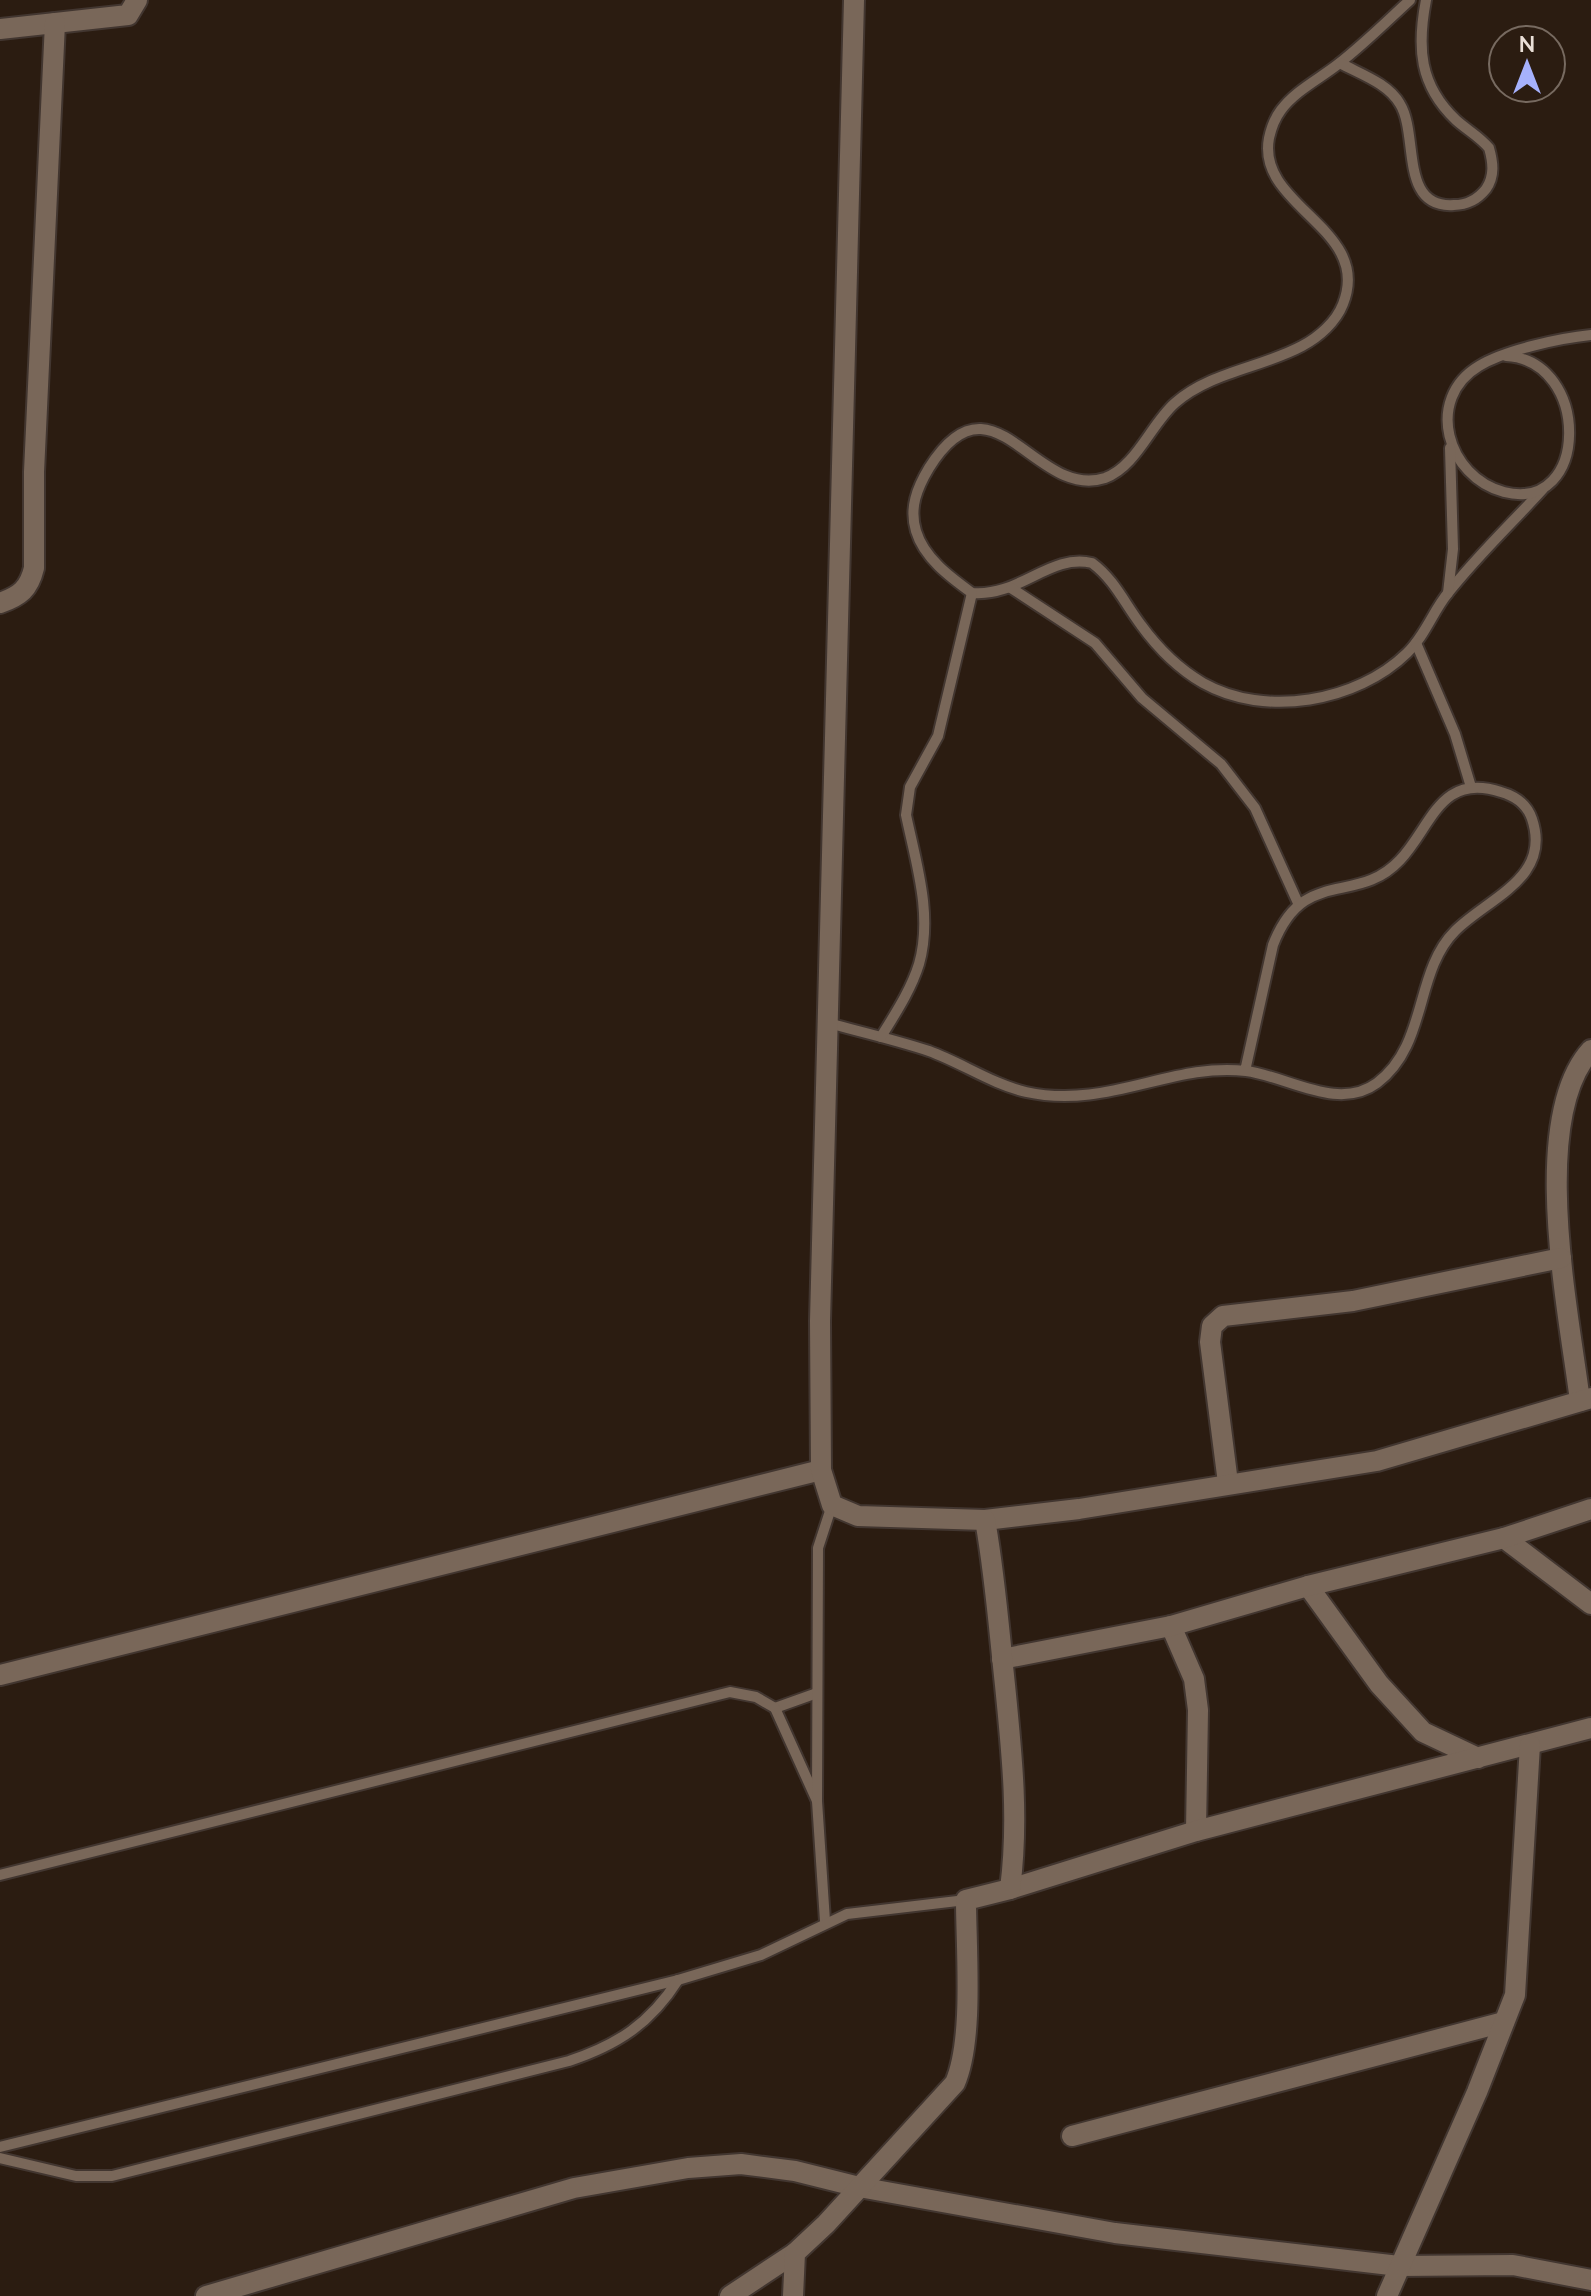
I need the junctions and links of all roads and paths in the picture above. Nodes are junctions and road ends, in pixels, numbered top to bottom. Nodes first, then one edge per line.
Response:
1 (137, 0) edge
2 (854, 0) edge
3 (1410, 0) edge
4 (1426, 0) edge
5 (55, 23) junction
6 (0, 29) edge
7 (1340, 63) junction
8 (1591, 335) edge
9 (1506, 356) junction
10 (1561, 369) dead end
11 (1450, 443) junction
12 (1576, 461) dead end
13 (1543, 489) junction
14 (1011, 588) junction
15 (972, 593) junction
16 (1448, 593) junction
17 (0, 603) edge
18 (1416, 643) junction
19 (1471, 787) junction
20 (1298, 903) junction
21 (828, 1023) junction
22 (881, 1037) junction
23 (1591, 1050) edge
24 (1245, 1071) junction
25 (1561, 1258) junction
26 (1586, 1400) edge
27 (821, 1470) junction
28 (1228, 1483) junction
29 (832, 1505) junction
30 (1591, 1509) edge
31 (985, 1520) junction
32 (1504, 1538) junction
33 (1308, 1586) junction
34 (1591, 1604) edge
35 (1171, 1626) junction
36 (1002, 1659) junction
37 (0, 1675) edge
38 (817, 1693) junction
39 (775, 1708) junction
40 (1591, 1728) edge
41 (1530, 1745) junction
42 (1478, 1758) junction
43 (817, 1801) junction
44 (1196, 1831) junction
45 (0, 1875) edge
46 (1010, 1889) junction
47 (966, 1900) junction
48 (825, 1921) junction
49 (678, 1980) junction
50 (1504, 2022) junction
51 (1072, 2136) dead end
52 (0, 2147) edge
53 (0, 2158) edge
54 (859, 2187) junction
55 (795, 2253) junction
56 (1399, 2266) junction
57 (1591, 2280) edge
58 (206, 2296) edge
59 (730, 2296) edge
60 (793, 2296) edge
61 (1387, 2296) edge

1 - 5 street
2 - 21 street
3 - 7 lane
4 - 7 lane
5 - 6 street
5 - 17 street
7 - 15 lane
8 - 9 lane
9 - 10 lane
9 - 11 lane
11 - 13 lane
11 - 16 lane
12 - 13 lane
13 - 16 lane
14 - 15 lane
14 - 18 lane
14 - 20 lane
15 - 22 lane
16 - 18 lane
18 - 19 lane
19 - 20 lane
19 - 24 lane
20 - 24 lane
21 - 22 lane
21 - 27 street
22 - 24 lane
23 - 25 street
25 - 26 street
25 - 28 street
26 - 28 street
27 - 29 street
27 - 37 street
28 - 31 street
29 - 31 street
29 - 38 lane
30 - 32 street
31 - 36 street
32 - 33 street
32 - 34 street
33 - 35 street
33 - 42 street
35 - 36 street
35 - 44 street
36 - 46 street
38 - 39 lane
38 - 43 lane
39 - 43 lane
39 - 45 lane
40 - 41 street
41 - 42 street
41 - 50 street
42 - 44 street
43 - 48 lane
44 - 46 street
46 - 47 street
47 - 48 lane
47 - 54 street
48 - 49 lane
49 - 52 lane
49 - 53 lane
50 - 51 street
50 - 56 street
54 - 55 street
54 - 56 street
54 - 58 street
55 - 59 street
55 - 60 street
56 - 57 street
56 - 61 street

